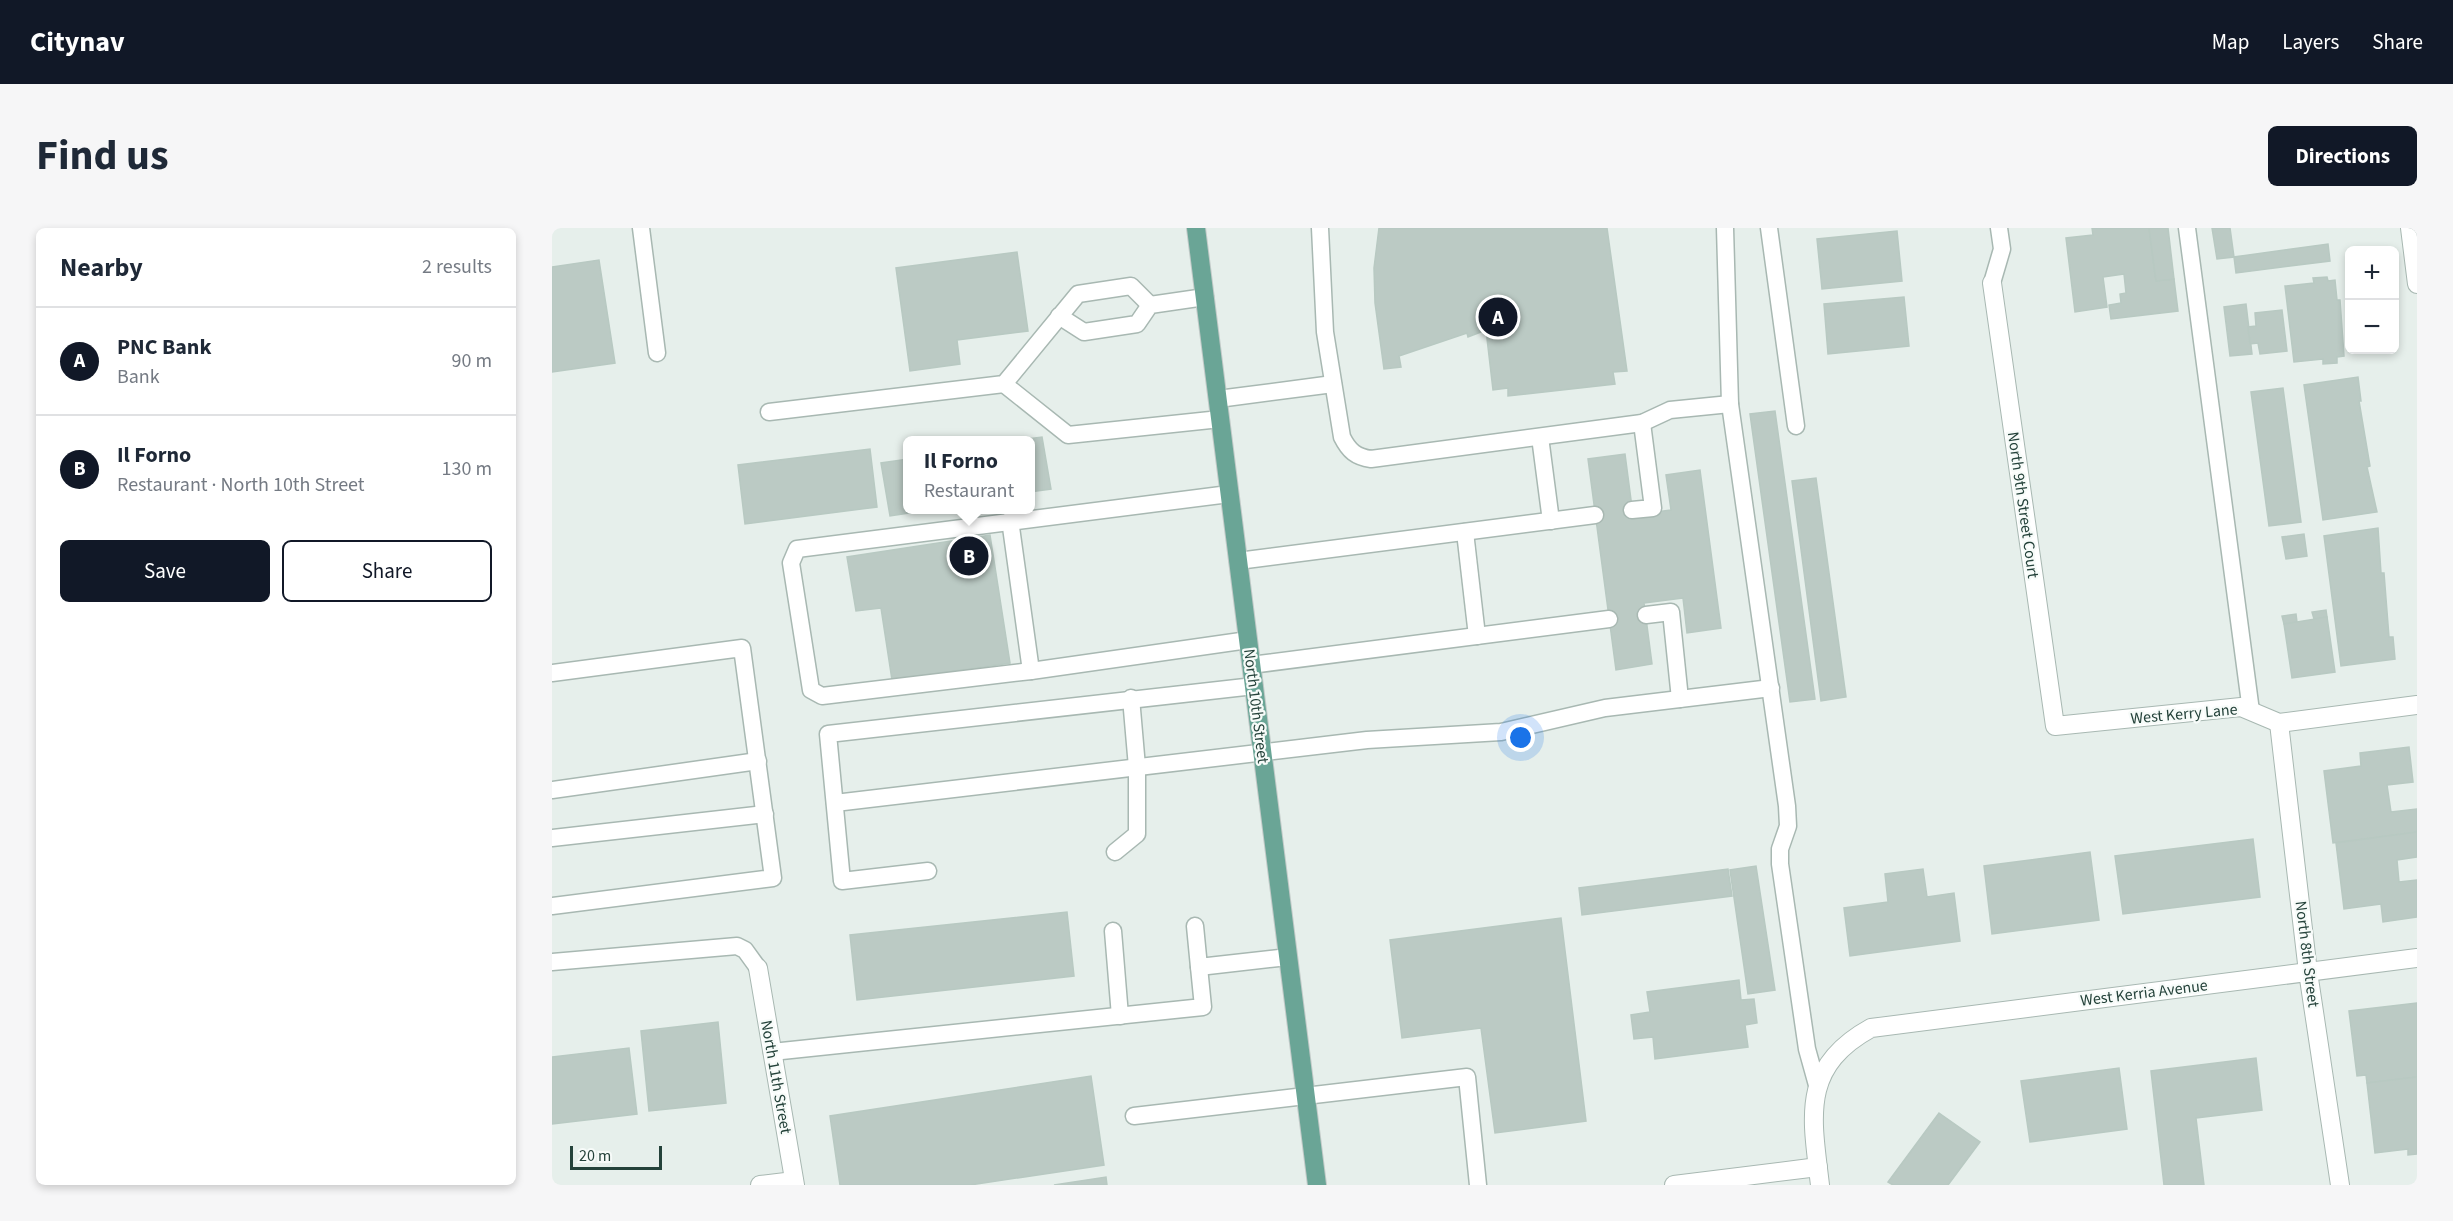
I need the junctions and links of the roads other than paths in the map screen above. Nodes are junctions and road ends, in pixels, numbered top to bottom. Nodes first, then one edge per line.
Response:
1 (641, 228) edge
2 (1196, 228) edge
3 (1320, 228) edge
4 (1725, 228) edge
5 (1769, 228) edge
6 (1999, 228) edge
7 (2187, 228) edge
8 (2410, 228) edge
9 (1992, 283) joint
10 (2417, 284) edge
11 (1205, 297) junction
12 (1150, 305) junction
13 (1059, 316) junction
14 (657, 353) dead end
15 (1004, 384) junction
16 (1333, 384) junction
17 (1218, 399) junction
18 (1731, 404) junction
19 (768, 412) dead end
20 (1220, 419) junction
21 (1642, 423) junction
22 (1796, 426) dead end
23 (1540, 437) junction
24 (1229, 494) junction
25 (1632, 510) dead end
26 (1595, 515) dead end
27 (1010, 520) junction
28 (1551, 521) junction
29 (1465, 532) junction
30 (1238, 561) junction
31 (1646, 615) dead end
32 (1609, 619) dead end
33 (1477, 636) junction
34 (1248, 640) junction
35 (1251, 665) junction
36 (1031, 671) junction
37 (552, 673) edge
38 (1254, 686) junction
39 (1771, 688) junction
40 (1131, 698) junction
41 (1680, 699) junction
42 (2417, 705) edge
43 (2251, 711) junction
44 (2279, 723) junction
45 (2055, 726) joint
46 (1262, 753) junction
47 (758, 760) junction
48 (1137, 767) junction
49 (552, 790) edge
50 (835, 803) junction
51 (765, 814) junction
52 (552, 838) edge
53 (1115, 852) dead end
54 (928, 872) dead end
55 (552, 906) edge
56 (1195, 926) dead end
57 (1113, 931) dead end
58 (1288, 957) junction
59 (2417, 958) edge
60 (552, 962) edge
61 (1199, 967) junction
62 (758, 968) joint
63 (2308, 972) junction
64 (1120, 1016) junction
65 (772, 1052) junction
66 (1817, 1084) junction
67 (1306, 1098) junction
68 (1134, 1116) dead end
69 (1819, 1176) edge
70 (794, 1183) edge
71 (759, 1185) edge
72 (1317, 1185) edge
73 (1478, 1185) edge
74 (1674, 1185) edge
75 (2340, 1185) edge

1 - 14 lane
2 - 11 main road, North 10th Street
3 - 16 lane
4 - 18 lane
5 - 22 lane
6 - 9 lane
7 - 43 lane
8 - 10 street
9 - 45 street, North 9th Street Court
11 - 12 lane
11 - 17 main road, North 10th Street
12 - 13 lane
12 - 13 lane
13 - 15 lane
15 - 19 lane
15 - 20 lane
16 - 17 lane
16 - 23 lane
17 - 20 main road, North 10th Street
18 - 21 lane
18 - 39 lane
20 - 24 main road, North 10th Street
21 - 23 lane
21 - 25 lane
23 - 28 lane
24 - 27 lane
24 - 30 main road, North 10th Street
26 - 28 lane
27 - 36 lane
27 - 36 lane
28 - 29 lane
29 - 30 lane
29 - 33 lane
30 - 34 main road, North 10th Street
31 - 41 lane
32 - 33 lane
33 - 35 lane
34 - 35 main road, North 10th Street
34 - 36 lane
35 - 38 main road, North 10th Street
37 - 47 lane
38 - 40 lane
38 - 46 main road, North 10th Street
39 - 41 lane
39 - 66 lane
40 - 48 lane
40 - 50 lane
41 - 46 lane
42 - 44 street
43 - 44 street, West Kerry Lane
43 - 45 street, West Kerry Lane
44 - 63 street, North 8th Street
46 - 48 lane
46 - 58 main road, North 10th Street
47 - 49 lane
47 - 51 lane
48 - 50 lane
48 - 53 lane
50 - 54 lane
51 - 52 lane
51 - 55 lane
56 - 61 lane
57 - 64 lane
58 - 61 lane
58 - 67 main road, North 10th Street
59 - 63 street, West Kerria Avenue
60 - 62 lane
61 - 64 lane
62 - 65 street, North 11th Street
63 - 66 street, West Kerria Avenue
63 - 75 street, North 8th Street
64 - 65 lane
65 - 70 street, North 11th Street
66 - 69 street
67 - 68 lane
67 - 72 main road, North 10th Street
67 - 73 lane
69 - 74 street
70 - 71 street

